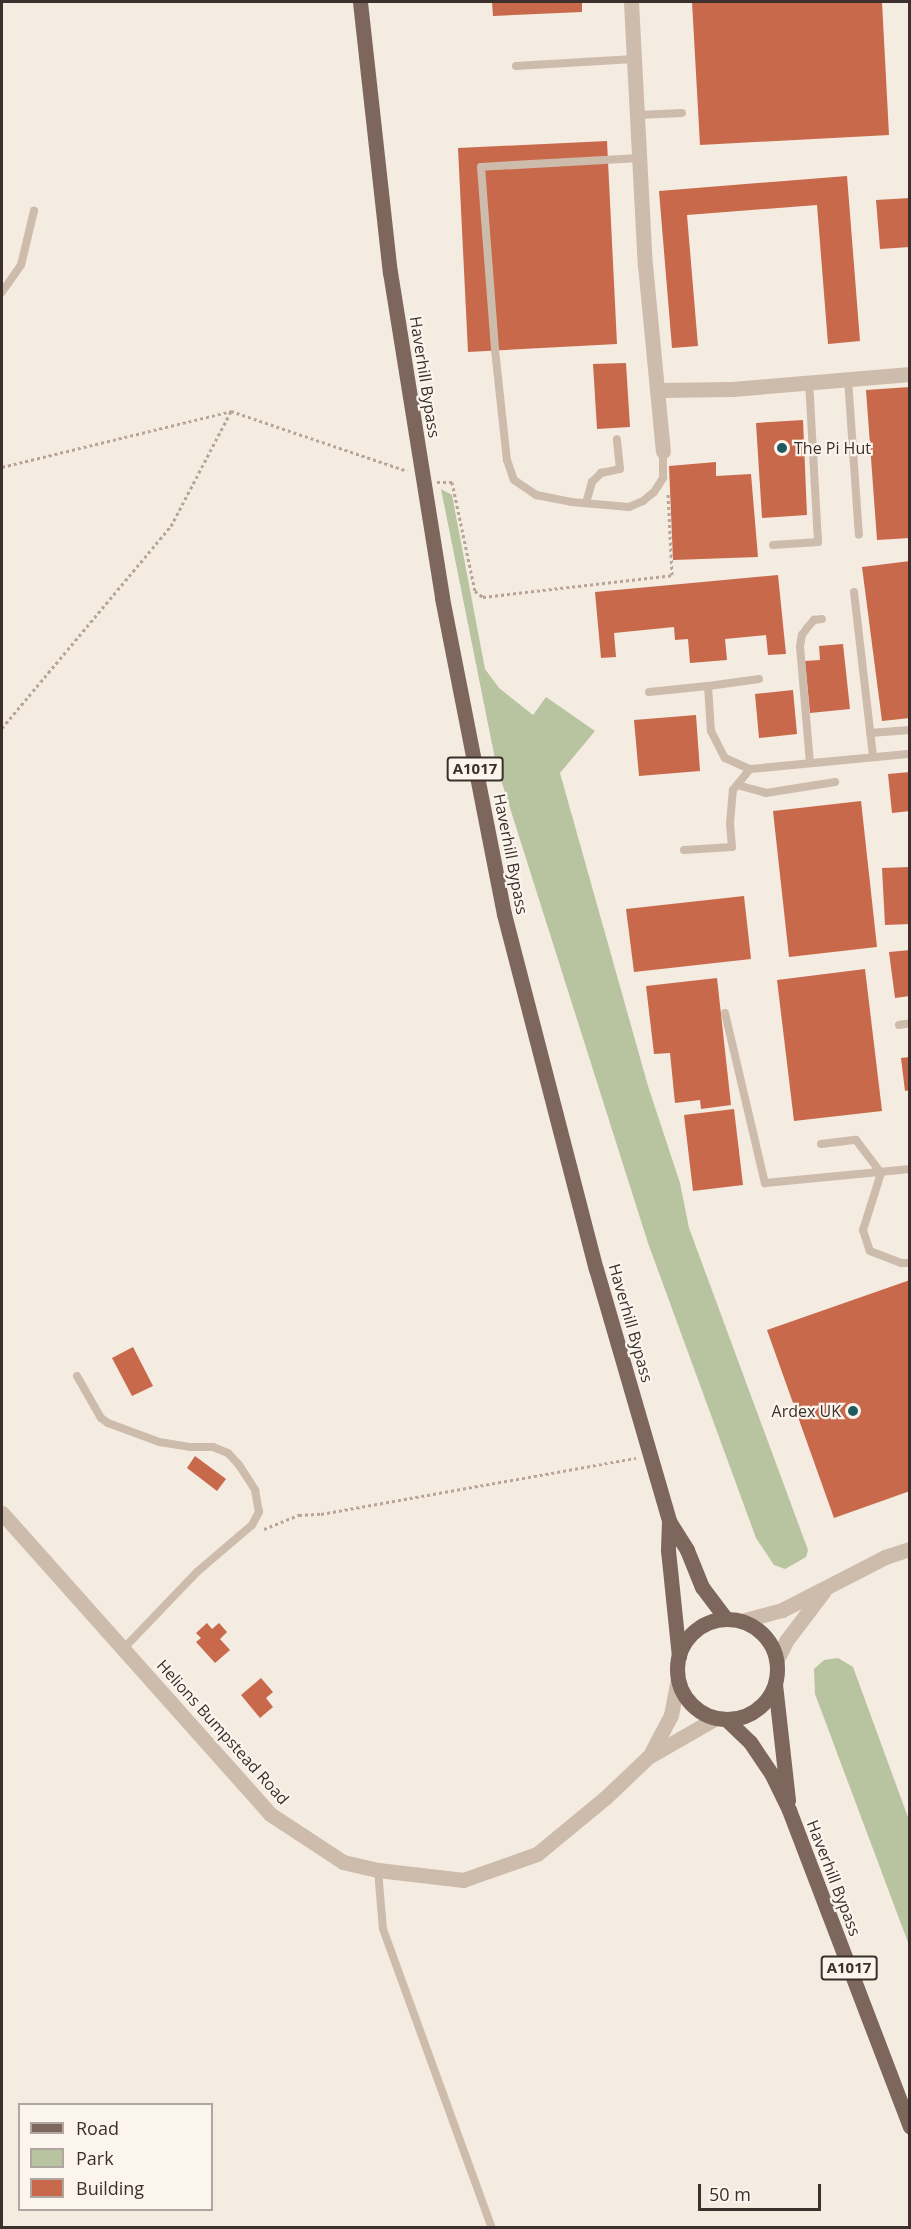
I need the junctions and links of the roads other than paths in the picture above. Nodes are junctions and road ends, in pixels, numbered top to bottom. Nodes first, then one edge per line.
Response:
1 (360, 2) edge
2 (631, 2) edge
3 (636, 59) junction
4 (516, 66) dead end
5 (682, 113) dead end
6 (638, 114) junction
7 (640, 158) junction
8 (34, 211) dead end
9 (2, 292) edge
10 (909, 374) edge
11 (848, 379) junction
12 (809, 383) junction
13 (659, 390) junction
14 (616, 439) dead end
15 (663, 451) joint
16 (586, 503) junction
17 (859, 534) dead end
18 (773, 545) dead end
19 (854, 592) dead end
20 (822, 619) dead end
21 (759, 679) dead end
22 (708, 686) junction
23 (649, 692) dead end
24 (909, 730) edge
25 (870, 733) junction
26 (909, 754) edge
27 (873, 757) junction
28 (810, 763) junction
29 (750, 769) junction
30 (835, 782) dead end
31 (737, 785) junction
32 (684, 850) dead end
33 (725, 1013) dead end
34 (909, 1023) edge
35 (899, 1024) dead end
36 (821, 1144) dead end
37 (909, 1169) edge
38 (881, 1173) junction
39 (909, 1263) edge
40 (77, 1376) dead end
41 (2, 1513) edge
42 (669, 1521) junction
43 (909, 1549) edge
44 (826, 1589) junction
45 (734, 1620) junction
46 (124, 1648) junction
47 (679, 1656) junction
48 (776, 1661) junction
49 (678, 1680) junction
50 (775, 1684) junction
51 (721, 1718) junction
52 (648, 1757) junction
53 (789, 1810) junction
54 (378, 1869) junction
55 (909, 2127) edge
56 (492, 2228) edge

1 - 42 main road, Haverhill Bypass / A1017
2 - 3 street
3 - 4 lane
3 - 6 street
5 - 6 lane
6 - 7 street
7 - 13 street
7 - 16 lane
8 - 9 lane
10 - 11 street
11 - 12 street
11 - 17 lane
12 - 13 street
12 - 18 lane
13 - 15 street
14 - 16 lane
15 - 16 lane
19 - 25 lane
20 - 28 lane
21 - 22 lane
22 - 23 lane
22 - 29 lane
24 - 25 lane
25 - 27 lane
26 - 27 lane
27 - 28 lane
28 - 29 lane
29 - 31 lane
30 - 31 lane
31 - 32 lane
33 - 38 lane
34 - 35 lane
36 - 38 lane
37 - 38 lane
38 - 39 lane
40 - 46 lane
41 - 46 street, Helions Bumpstead Road
42 - 45 main road, Haverhill Bypass / A1017
42 - 47 main road, Haverhill Bypass / A1017
43 - 44 street
44 - 45 street
44 - 48 street
45 - 47 main road
45 - 48 main road
46 - 54 street, Helions Bumpstead Road
47 - 49 main road
48 - 50 main road
49 - 51 main road
49 - 52 street, Helions Bumpstead Road
50 - 51 main road
50 - 53 main road, Haverhill Bypass / A1017
51 - 52 street, Helions Bumpstead Road
51 - 53 main road, Haverhill Bypass / A1017
52 - 54 street, Helions Bumpstead Road
53 - 55 main road, Haverhill Bypass / A1017
54 - 56 lane

